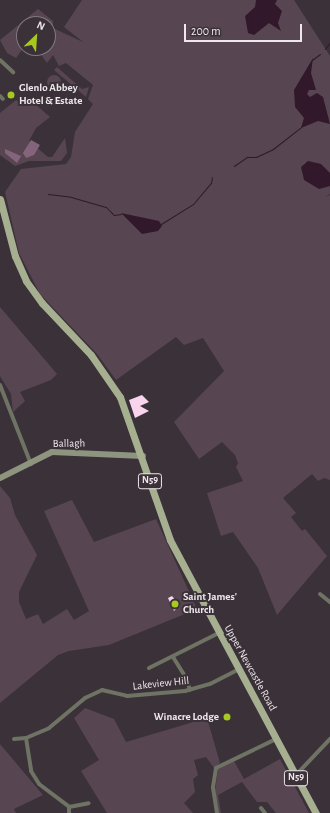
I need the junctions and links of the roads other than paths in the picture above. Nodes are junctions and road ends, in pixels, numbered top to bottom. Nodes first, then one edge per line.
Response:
1 (0, 60) edge
2 (13, 72) dead end
3 (0, 198) edge
4 (0, 385) edge
5 (143, 456) junction
6 (31, 464) junction
7 (0, 478) edge
8 (320, 594) dead end
9 (330, 602) edge
10 (219, 633) junction
11 (173, 658) junction
12 (149, 668) dead end
13 (239, 669) junction
14 (190, 690) junction
15 (26, 738) junction
16 (14, 739) dead end
17 (276, 739) junction
18 (330, 739) edge
19 (295, 777) junction
20 (89, 803) dead end
21 (69, 807) junction
22 (261, 808) dead end
23 (69, 813) edge
24 (217, 813) edge
25 (265, 813) edge
26 (316, 813) edge

1 - 2 street
3 - 5 main road, Upper Newcastle Road / N59
4 - 6 street
5 - 6 street, Ballagh
5 - 10 main road, Upper Newcastle Road / N59
6 - 7 street, Ballagh
8 - 9 street
10 - 11 street
10 - 13 main road, Upper Newcastle Road / N59
11 - 12 street
11 - 14 street
13 - 14 street, Lakeview Hill
13 - 17 main road, Upper Newcastle Road / N59
14 - 15 street, Lakeview Hill
15 - 16 street, Lakeview Hill
15 - 21 street
17 - 19 main road, Upper Newcastle Road / N59
17 - 24 street
18 - 19 street
19 - 26 main road, Upper Newcastle Road / N59
20 - 21 street
21 - 23 street
22 - 25 street

